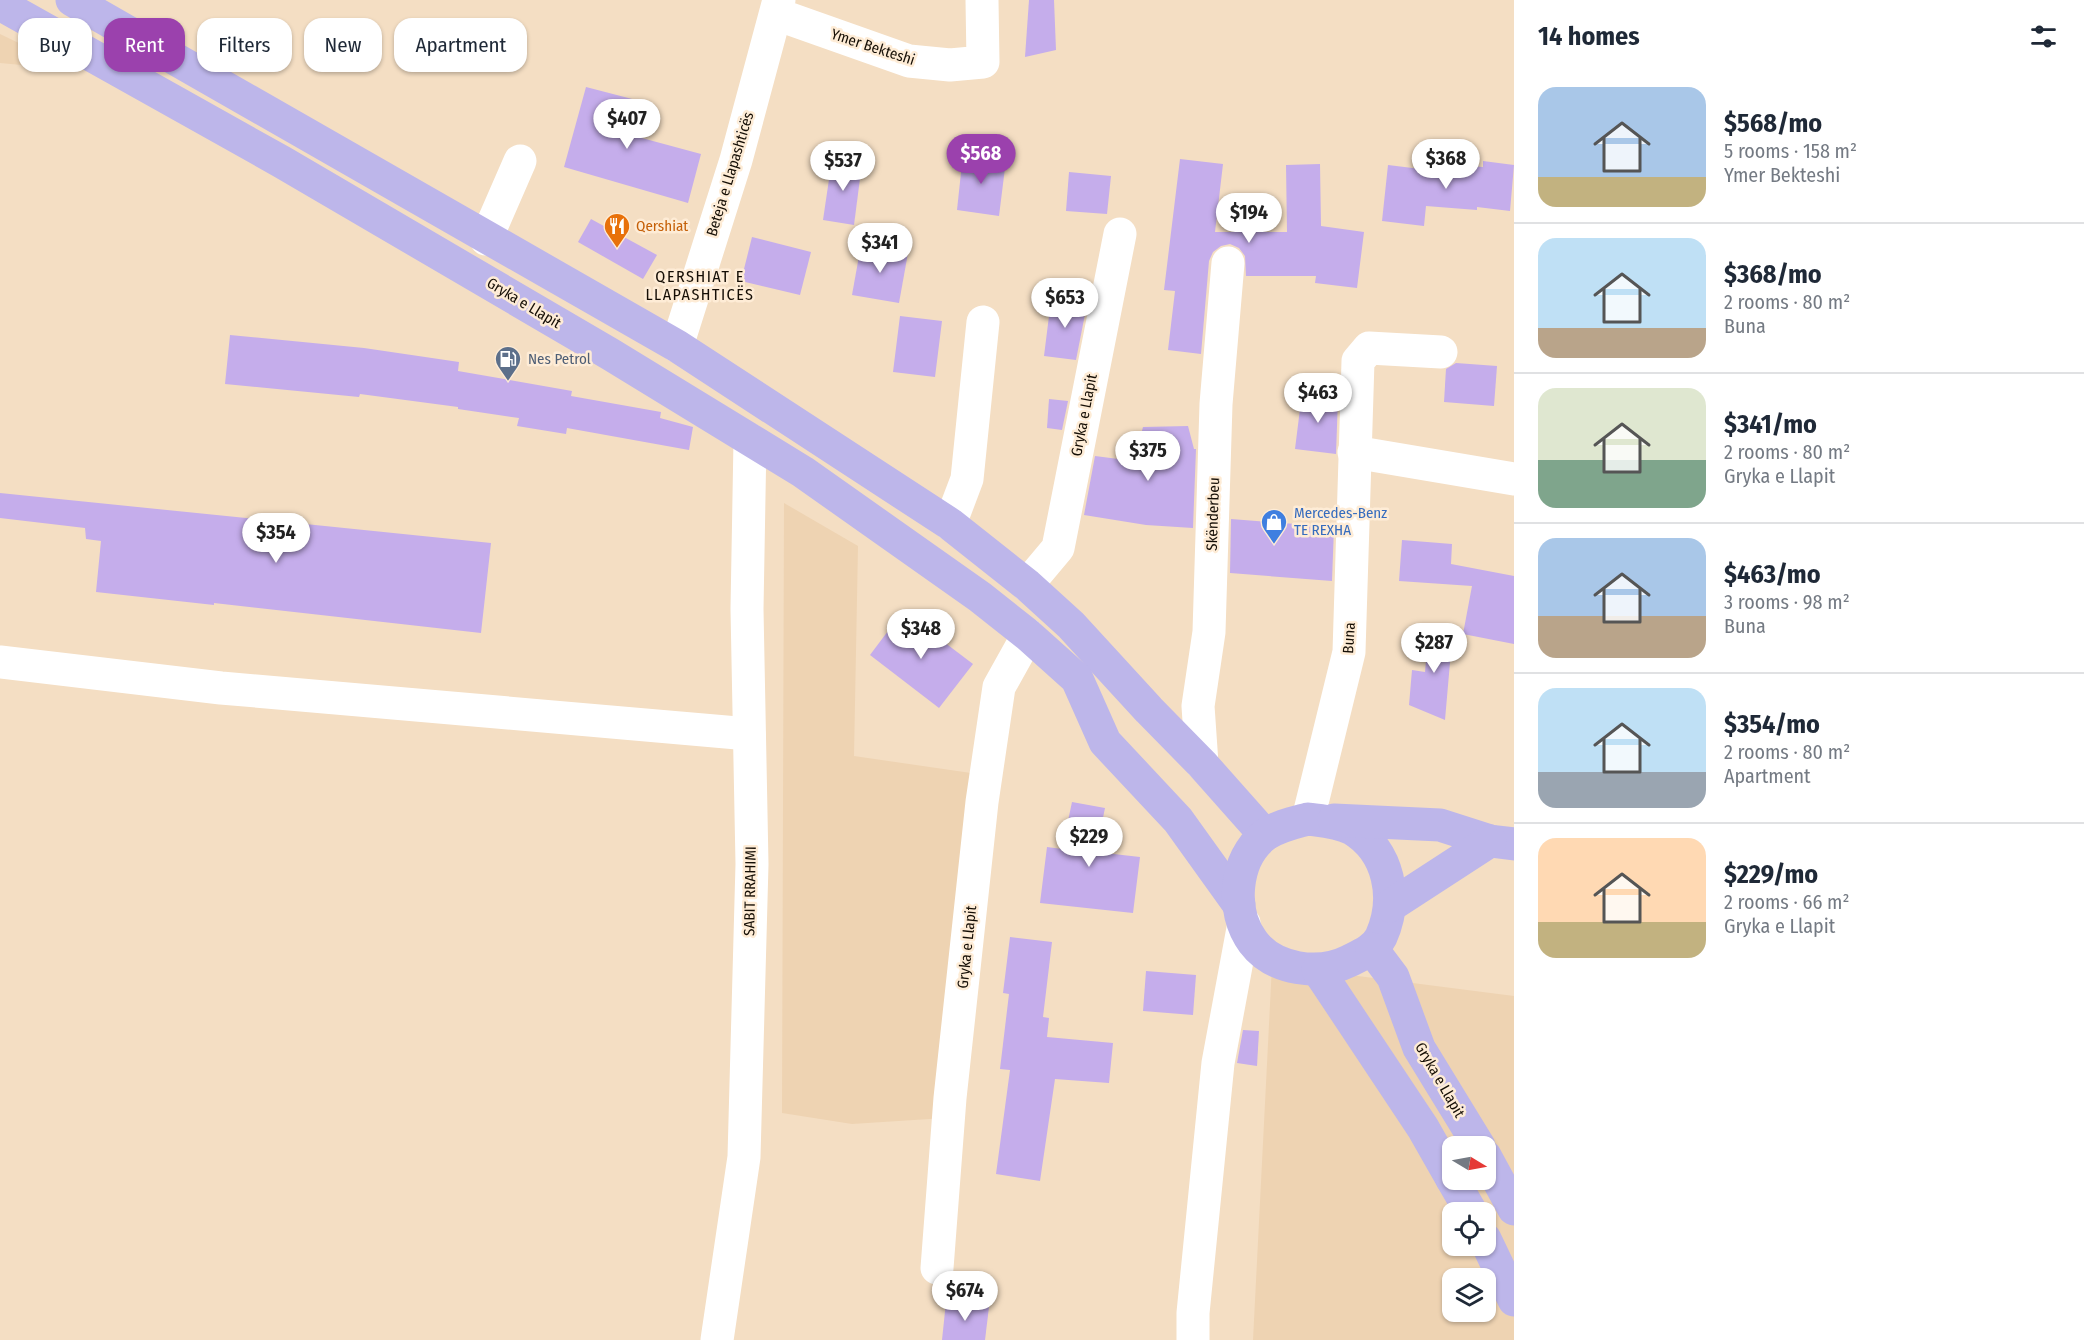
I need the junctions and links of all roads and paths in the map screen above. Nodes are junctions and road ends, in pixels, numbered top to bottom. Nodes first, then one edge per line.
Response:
1 (72, 0) edge
2 (982, 0) edge
3 (0, 4) edge
4 (777, 7) edge
5 (520, 161) dead end
6 (1120, 234) dead end
7 (486, 239) junction
8 (1228, 263) dead end
9 (983, 322) dead end
10 (677, 346) junction
11 (1441, 352) dead end
12 (750, 440) junction
13 (1354, 452) junction
14 (1514, 479) edge
15 (950, 524) junction
16 (1027, 585) junction
17 (1028, 635) junction
18 (0, 662) edge
19 (749, 734) junction
20 (1202, 764) junction
21 (1308, 819) junction
22 (1265, 835) junction
23 (1502, 842) edge
24 (1390, 906) junction
25 (1241, 914) junction
26 (1372, 949) junction
27 (1318, 970) junction
28 (1473, 1136) edge
29 (1442, 1161) edge
30 (1496, 1176) edge
31 (1514, 1209) edge
32 (1493, 1256) edge
33 (937, 1268) dead end
34 (1514, 1300) edge
35 (717, 1340) edge
36 (1193, 1340) edge

1 - 7 main road
2 - 4 street, Ymer Bekteshi
3 - 12 main road, Gryka e Llapit
4 - 10 street, Beteja e Llapashticës
5 - 7 street
6 - 16 street, Gryka e Llapit
7 - 10 main road
8 - 20 street, Skënderbeu
9 - 15 street
10 - 15 main road
11 - 13 street, Buna
12 - 17 main road, Gryka e Llapit
12 - 19 street, SABIT RRAHIMI
13 - 14 street
13 - 21 street, Buna
15 - 16 main road
16 - 20 main road
17 - 25 main road, Gryka e Llapit
17 - 33 street, Gryka e Llapit
18 - 19 street
19 - 35 street, SABIT RRAHIMI
20 - 22 main road
21 - 22 main road
21 - 23 main road
21 - 24 main road
22 - 25 main road
23 - 24 main road
24 - 26 main road
25 - 27 main road
25 - 36 street
26 - 27 main road
26 - 28 main road, Gryka e Llapit
27 - 29 main road
30 - 31 main road
32 - 34 main road

